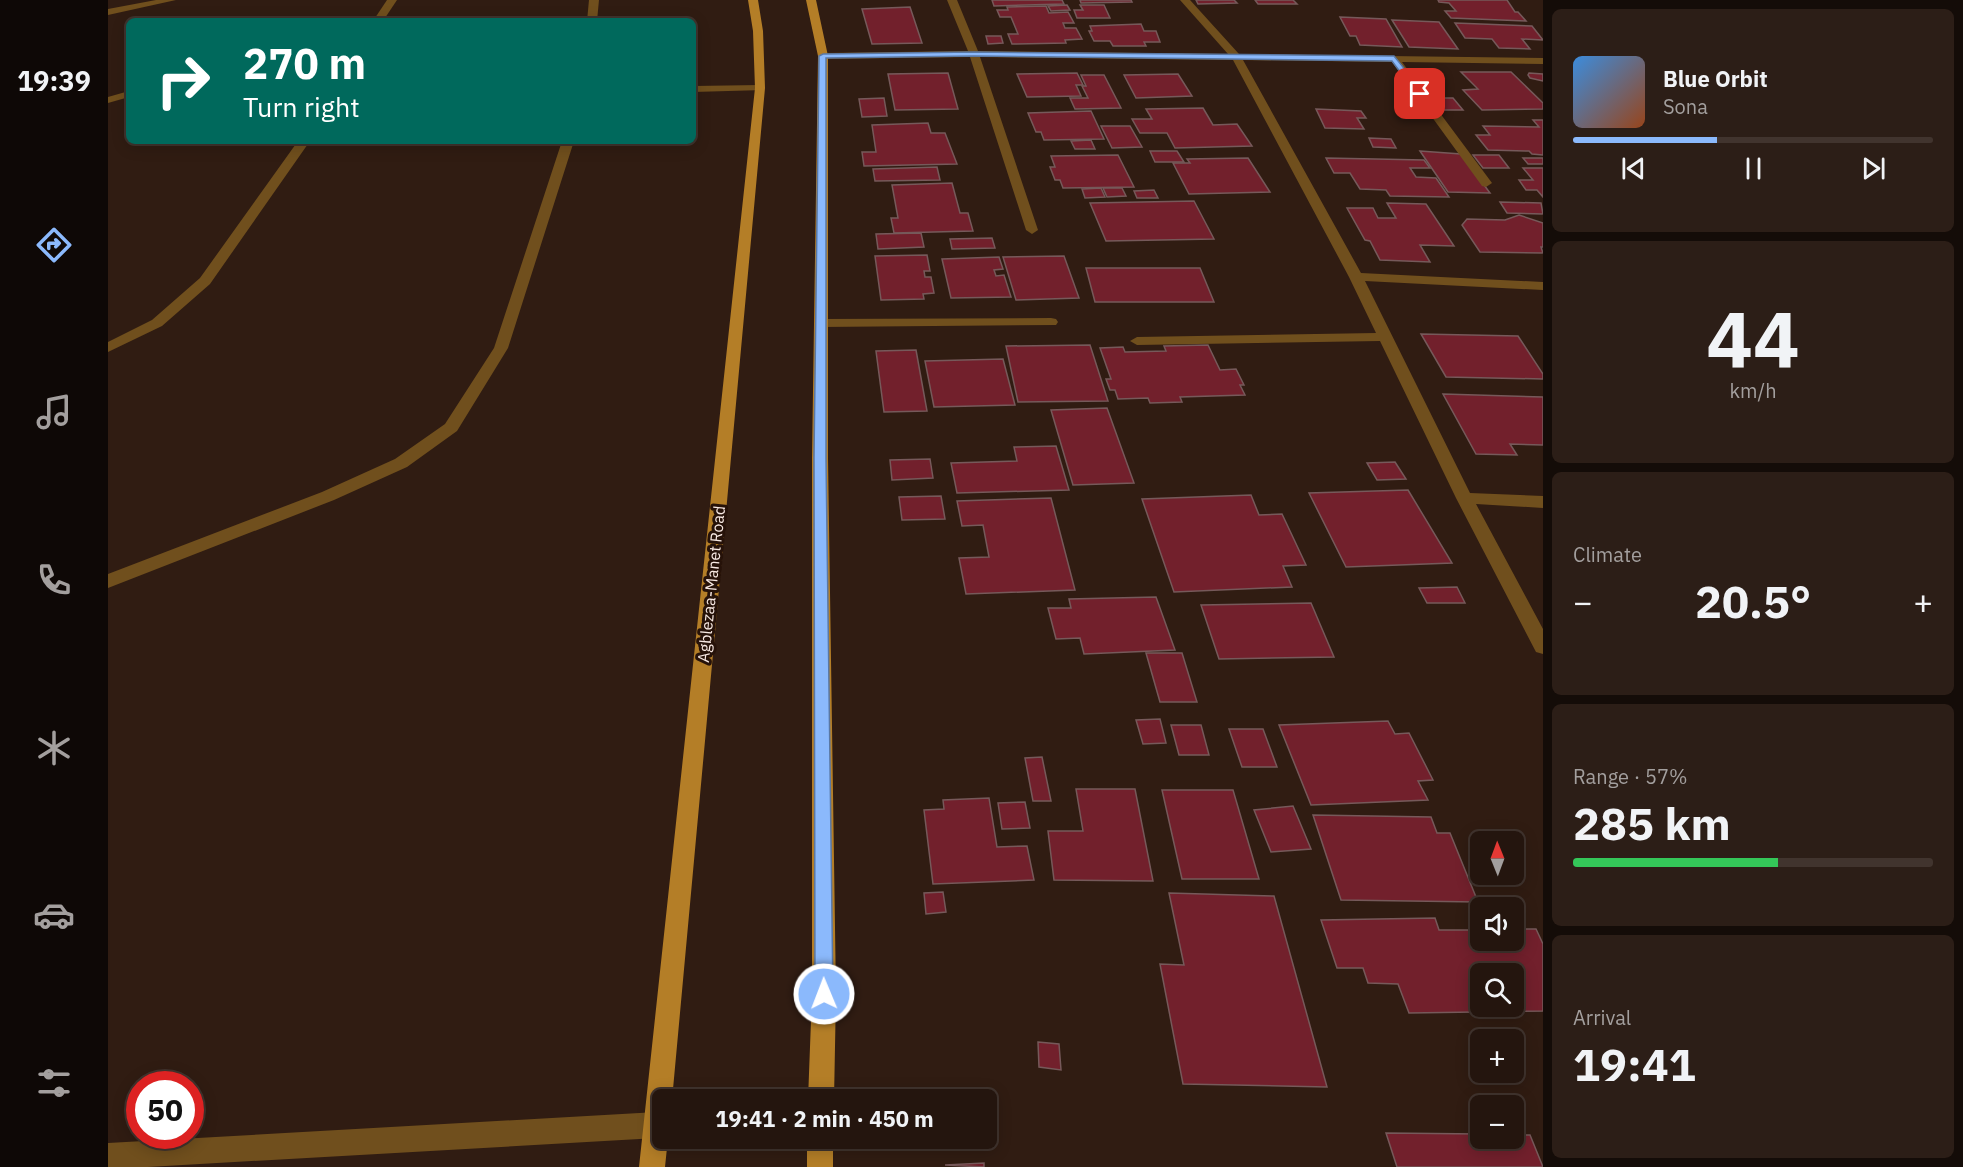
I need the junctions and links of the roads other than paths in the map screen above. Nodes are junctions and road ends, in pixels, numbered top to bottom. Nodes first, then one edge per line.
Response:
1 (171, 0) edge
2 (392, 0) edge
3 (594, 0) edge
4 (753, 0) edge
5 (811, 0) edge
6 (952, 0) edge
7 (1185, 0) edge
8 (108, 12) edge
9 (380, 18) edge
10 (592, 18) edge
11 (974, 54) junction
12 (823, 56) junction
13 (1237, 58) junction
14 (1394, 58) junction
15 (1543, 61) edge
16 (760, 88) junction
17 (696, 89) edge
18 (126, 95) edge
19 (108, 100) edge
20 (302, 144) edge
21 (567, 144) edge
22 (1486, 183) dead end
23 (1032, 230) dead end
24 (1356, 277) junction
25 (1543, 286) edge
26 (822, 322) junction
27 (1051, 322) dead end
28 (1384, 337) junction
29 (1137, 341) dead end
30 (108, 348) edge
31 (1464, 498) junction
32 (1543, 502) edge
33 (108, 581) edge
34 (1543, 647) edge
35 (661, 1089) edge
36 (821, 1089) edge
37 (652, 1125) edge
38 (654, 1149) edge
39 (820, 1149) edge
40 (108, 1156) edge
41 (652, 1167) edge
42 (820, 1167) edge

1 - 8 street
2 - 9 street
3 - 10 street
4 - 16 main road, Agblezaa-Manet Road
5 - 12 main road
6 - 11 street
7 - 13 street
11 - 12 street
11 - 13 street
11 - 23 street
12 - 26 main road
13 - 14 street
13 - 24 street
14 - 15 street
14 - 22 street
16 - 17 street
16 - 35 main road, Agblezaa-Manet Road
18 - 19 street
20 - 30 street
21 - 33 street
24 - 25 street
24 - 28 street
26 - 27 street
26 - 36 main road
28 - 29 street
28 - 31 street
31 - 32 street
31 - 34 street
37 - 40 street
38 - 41 main road, Agblezaa-Manet Road
39 - 42 main road

